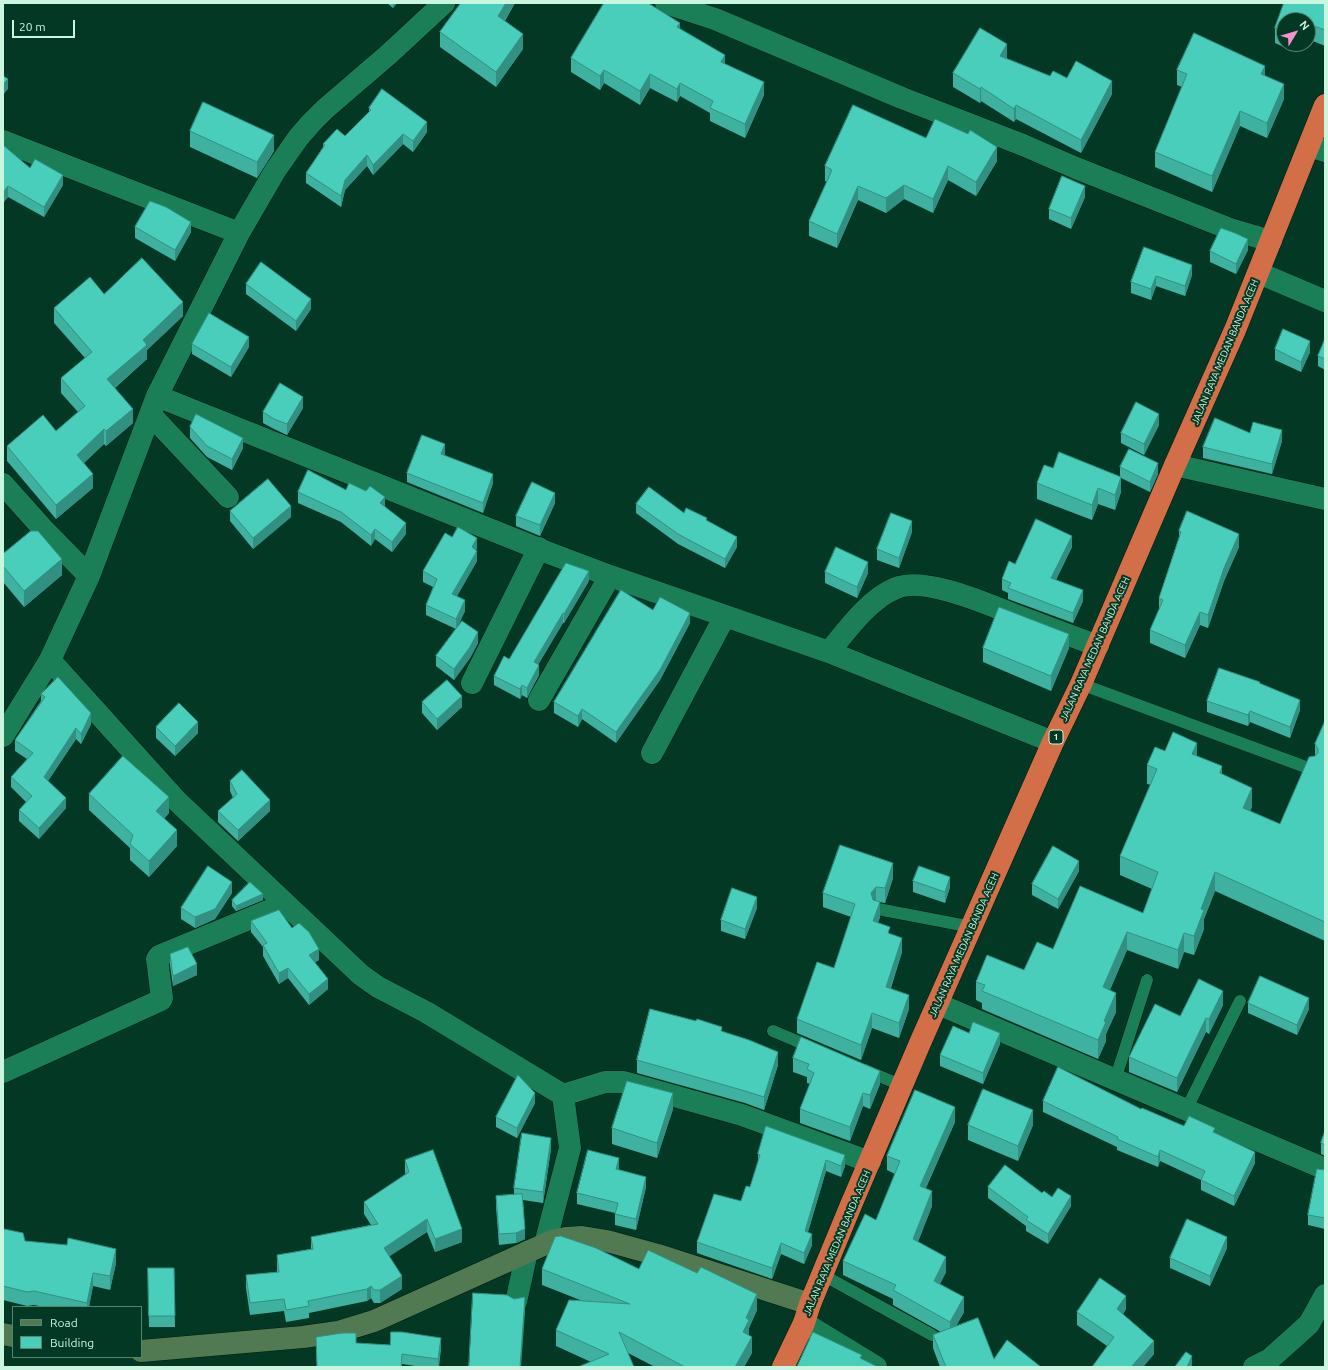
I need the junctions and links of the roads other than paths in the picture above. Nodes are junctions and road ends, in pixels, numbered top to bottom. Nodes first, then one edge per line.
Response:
1 (444, 3) edge
2 (666, 3) edge
3 (1325, 106) edge
4 (3, 141) edge
5 (1317, 148) edge
6 (239, 234) junction
7 (1271, 241) junction
8 (1259, 273) junction
9 (1325, 301) edge
10 (154, 405) junction
11 (1176, 465) junction
12 (3, 484) edge
13 (228, 496) dead end
14 (1325, 499) edge
15 (538, 548) junction
16 (89, 576) junction
17 (610, 576) junction
18 (725, 616) junction
19 (1098, 646) junction
20 (828, 652) junction
21 (50, 660) junction
22 (472, 683) dead end
23 (1081, 684) junction
24 (539, 700) dead end
25 (3, 736) edge
26 (1053, 742) junction
27 (652, 753) dead end
28 (1311, 769) edge
29 (285, 904) junction
30 (878, 909) edge
31 (972, 927) junction
32 (1147, 980) dead end
33 (1240, 1001) dead end
34 (938, 1004) junction
35 (773, 1031) dead end
36 (824, 1052) edge
37 (852, 1065) edge
38 (3, 1072) edge
39 (1114, 1080) junction
40 (903, 1086) junction
41 (564, 1095) junction
42 (1186, 1110) junction
43 (870, 1162) junction
44 (1325, 1169) edge
45 (536, 1248) junction
46 (823, 1275) junction
47 (1325, 1295) edge
48 (516, 1302) edge
49 (807, 1314) junction
50 (1317, 1327) edge
51 (932, 1335) edge
52 (142, 1351) edge
53 (783, 1367) edge
54 (876, 1367) edge
55 (1254, 1367) edge

1 - 6 street
2 - 7 street
3 - 5 highway, JALAN RAYA MEDAN BANDA ACEH / 1
4 - 6 street
5 - 7 highway, JALAN RAYA MEDAN BANDA ACEH / 1
6 - 10 street
7 - 8 highway, JALAN RAYA MEDAN BANDA ACEH / 1
8 - 9 street
8 - 11 highway, JALAN RAYA MEDAN BANDA ACEH / 1
10 - 13 street
10 - 15 street
10 - 16 street
11 - 14 street
11 - 19 highway, JALAN RAYA MEDAN BANDA ACEH / 1
12 - 16 street
15 - 17 street
15 - 22 street
16 - 21 street
17 - 18 street
17 - 24 street
18 - 20 street
18 - 27 street
19 - 20 street
19 - 23 highway, JALAN RAYA MEDAN BANDA ACEH / 1
20 - 26 street
21 - 25 street
21 - 29 street
23 - 26 highway, JALAN RAYA MEDAN BANDA ACEH / 1
23 - 28 lane
26 - 31 highway, JALAN RAYA MEDAN BANDA ACEH / 1
29 - 38 street
29 - 41 street
30 - 31 lane
31 - 34 highway, JALAN RAYA MEDAN BANDA ACEH / 1
32 - 39 lane
33 - 42 lane
34 - 39 street
34 - 40 highway, JALAN RAYA MEDAN BANDA ACEH / 1
35 - 36 lane
37 - 40 lane
39 - 42 street
40 - 43 highway, JALAN RAYA MEDAN BANDA ACEH / 1
41 - 43 street
41 - 45 street
42 - 44 street
43 - 46 highway, JALAN RAYA MEDAN BANDA ACEH / 1
45 - 48 street
45 - 49 street
45 - 52 street
46 - 49 highway, JALAN RAYA MEDAN BANDA ACEH / 1
46 - 51 lane
47 - 50 street
49 - 53 highway, JALAN RAYA MEDAN BANDA ACEH / 1
49 - 54 street
50 - 55 street

